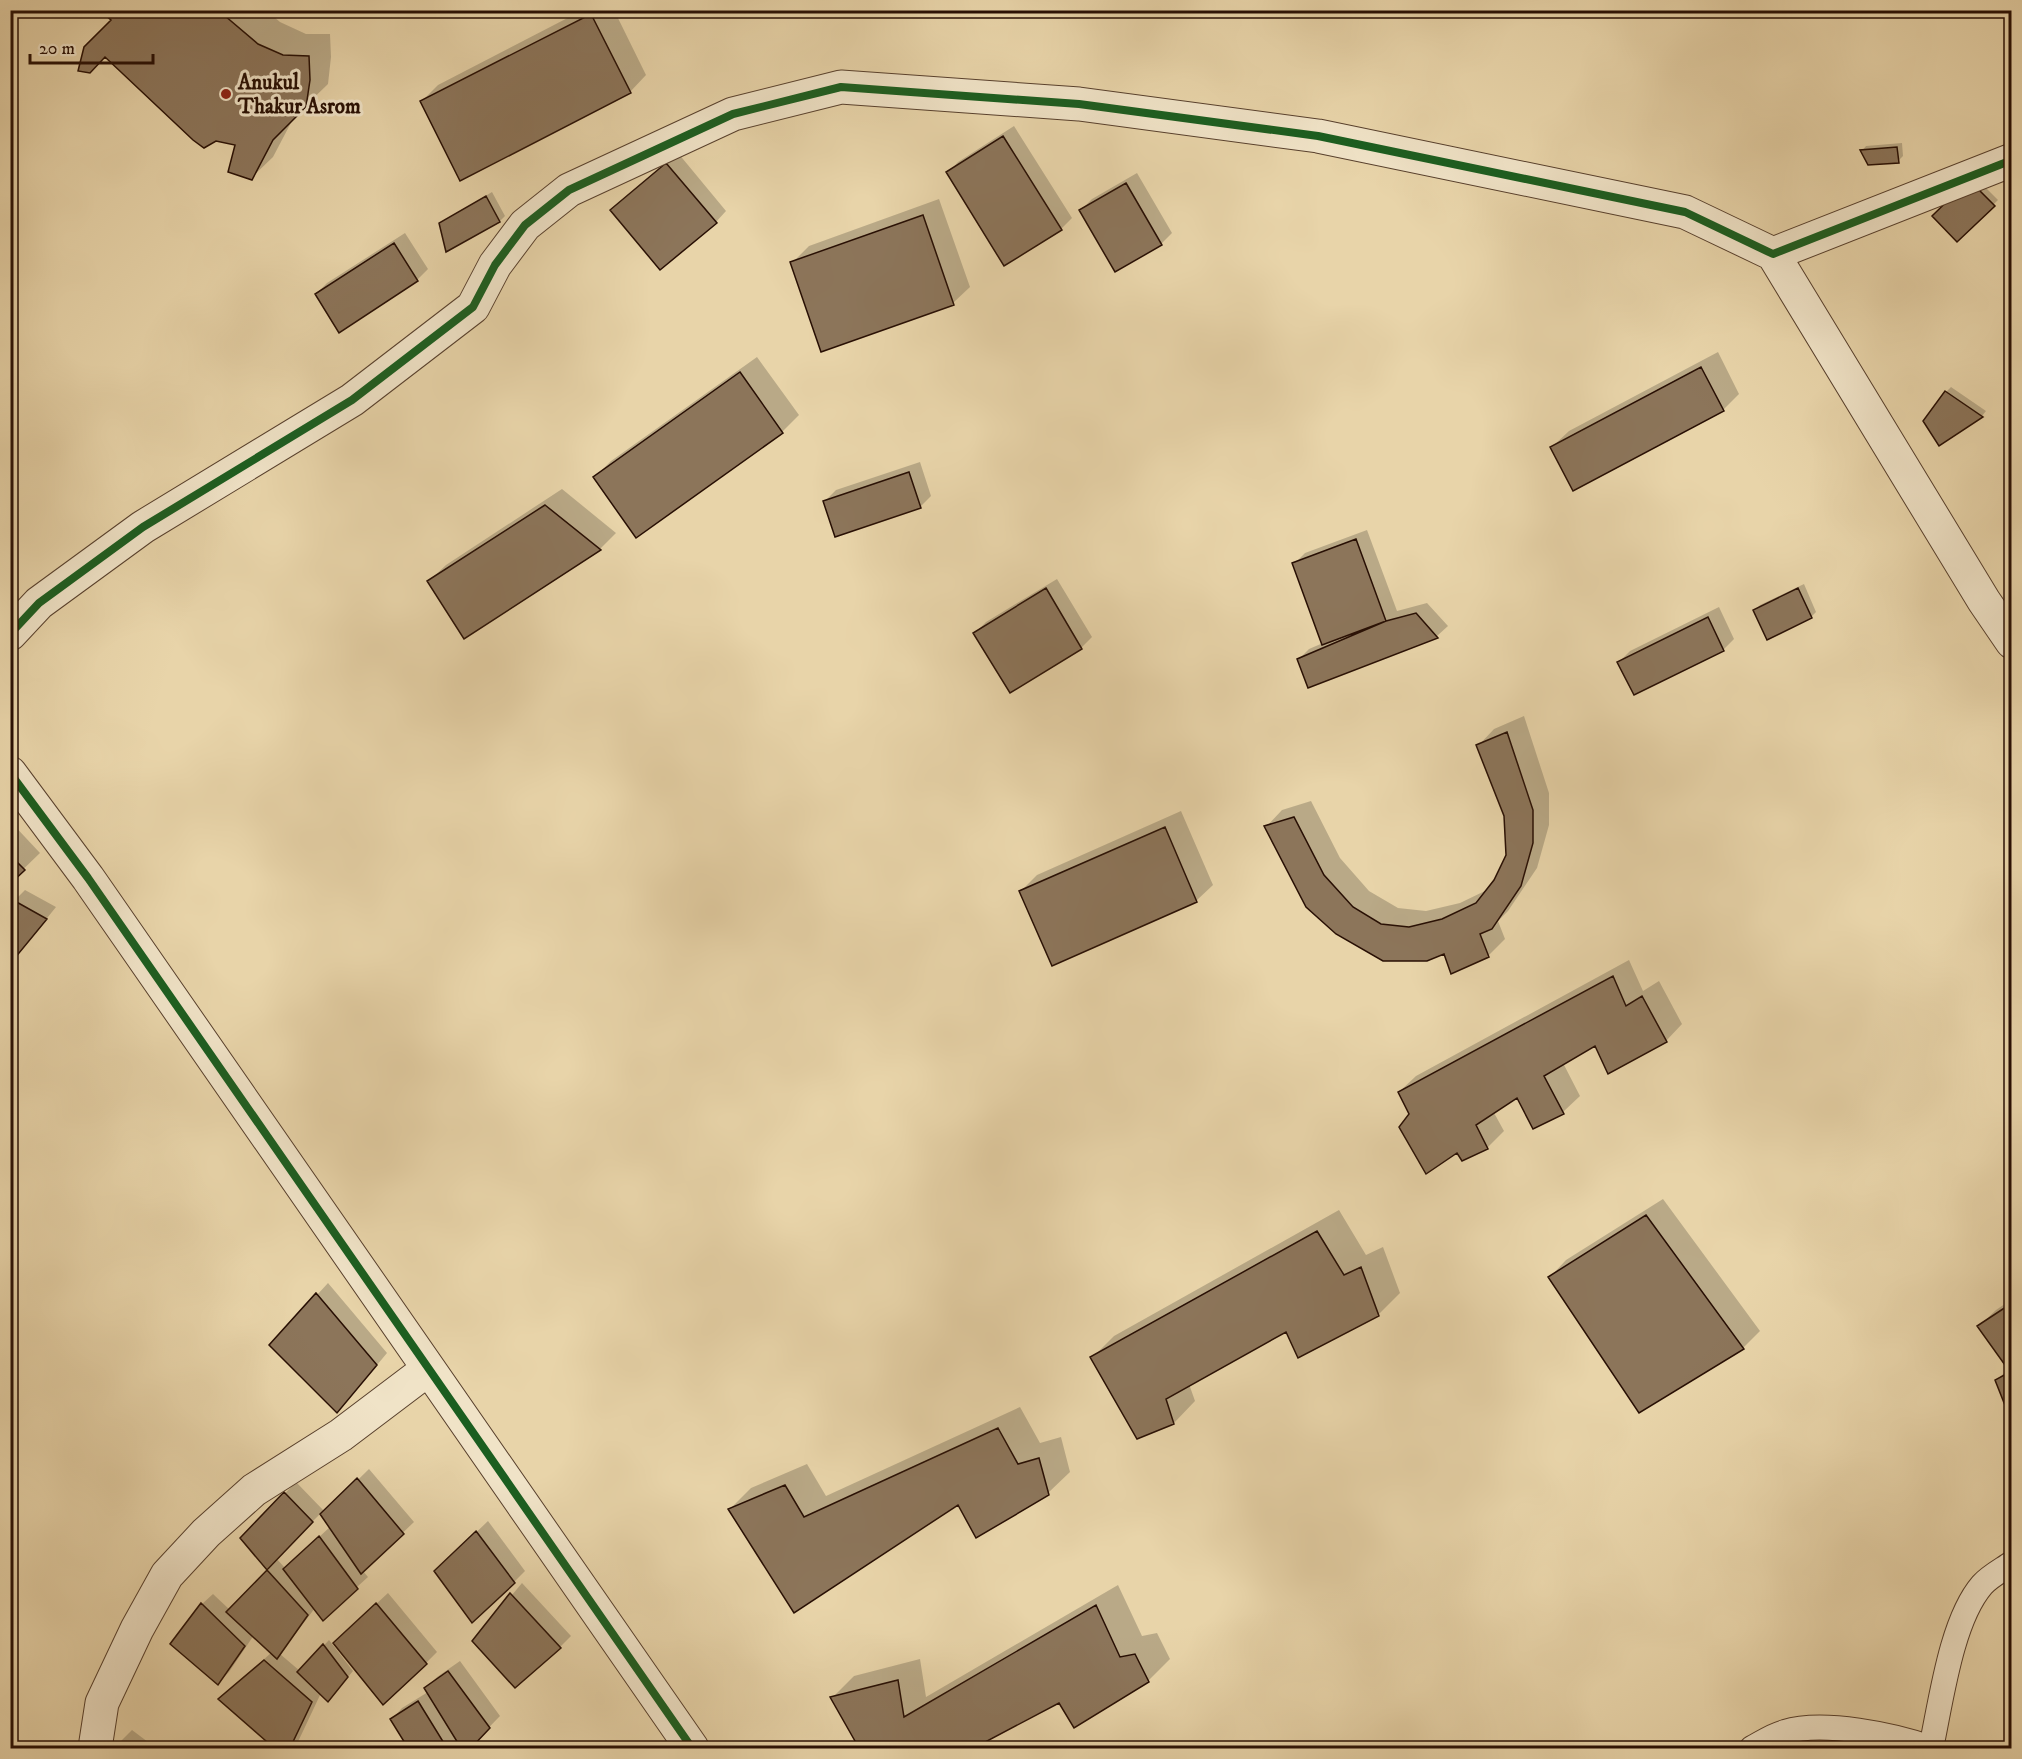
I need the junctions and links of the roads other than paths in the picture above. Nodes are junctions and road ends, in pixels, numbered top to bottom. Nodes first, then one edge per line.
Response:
1 (2012, 160) edge
2 (1773, 254) junction
3 (10, 634) edge
4 (2012, 642) edge
5 (10, 772) edge
6 (427, 1370) junction
7 (2012, 1563) edge
8 (1931, 1748) edge
9 (95, 1749) edge
10 (692, 1749) edge
11 (1752, 1749) edge

1 - 2 street
2 - 3 street
2 - 4 street
5 - 6 street
6 - 9 street
6 - 10 street
7 - 8 lane
8 - 11 lane

